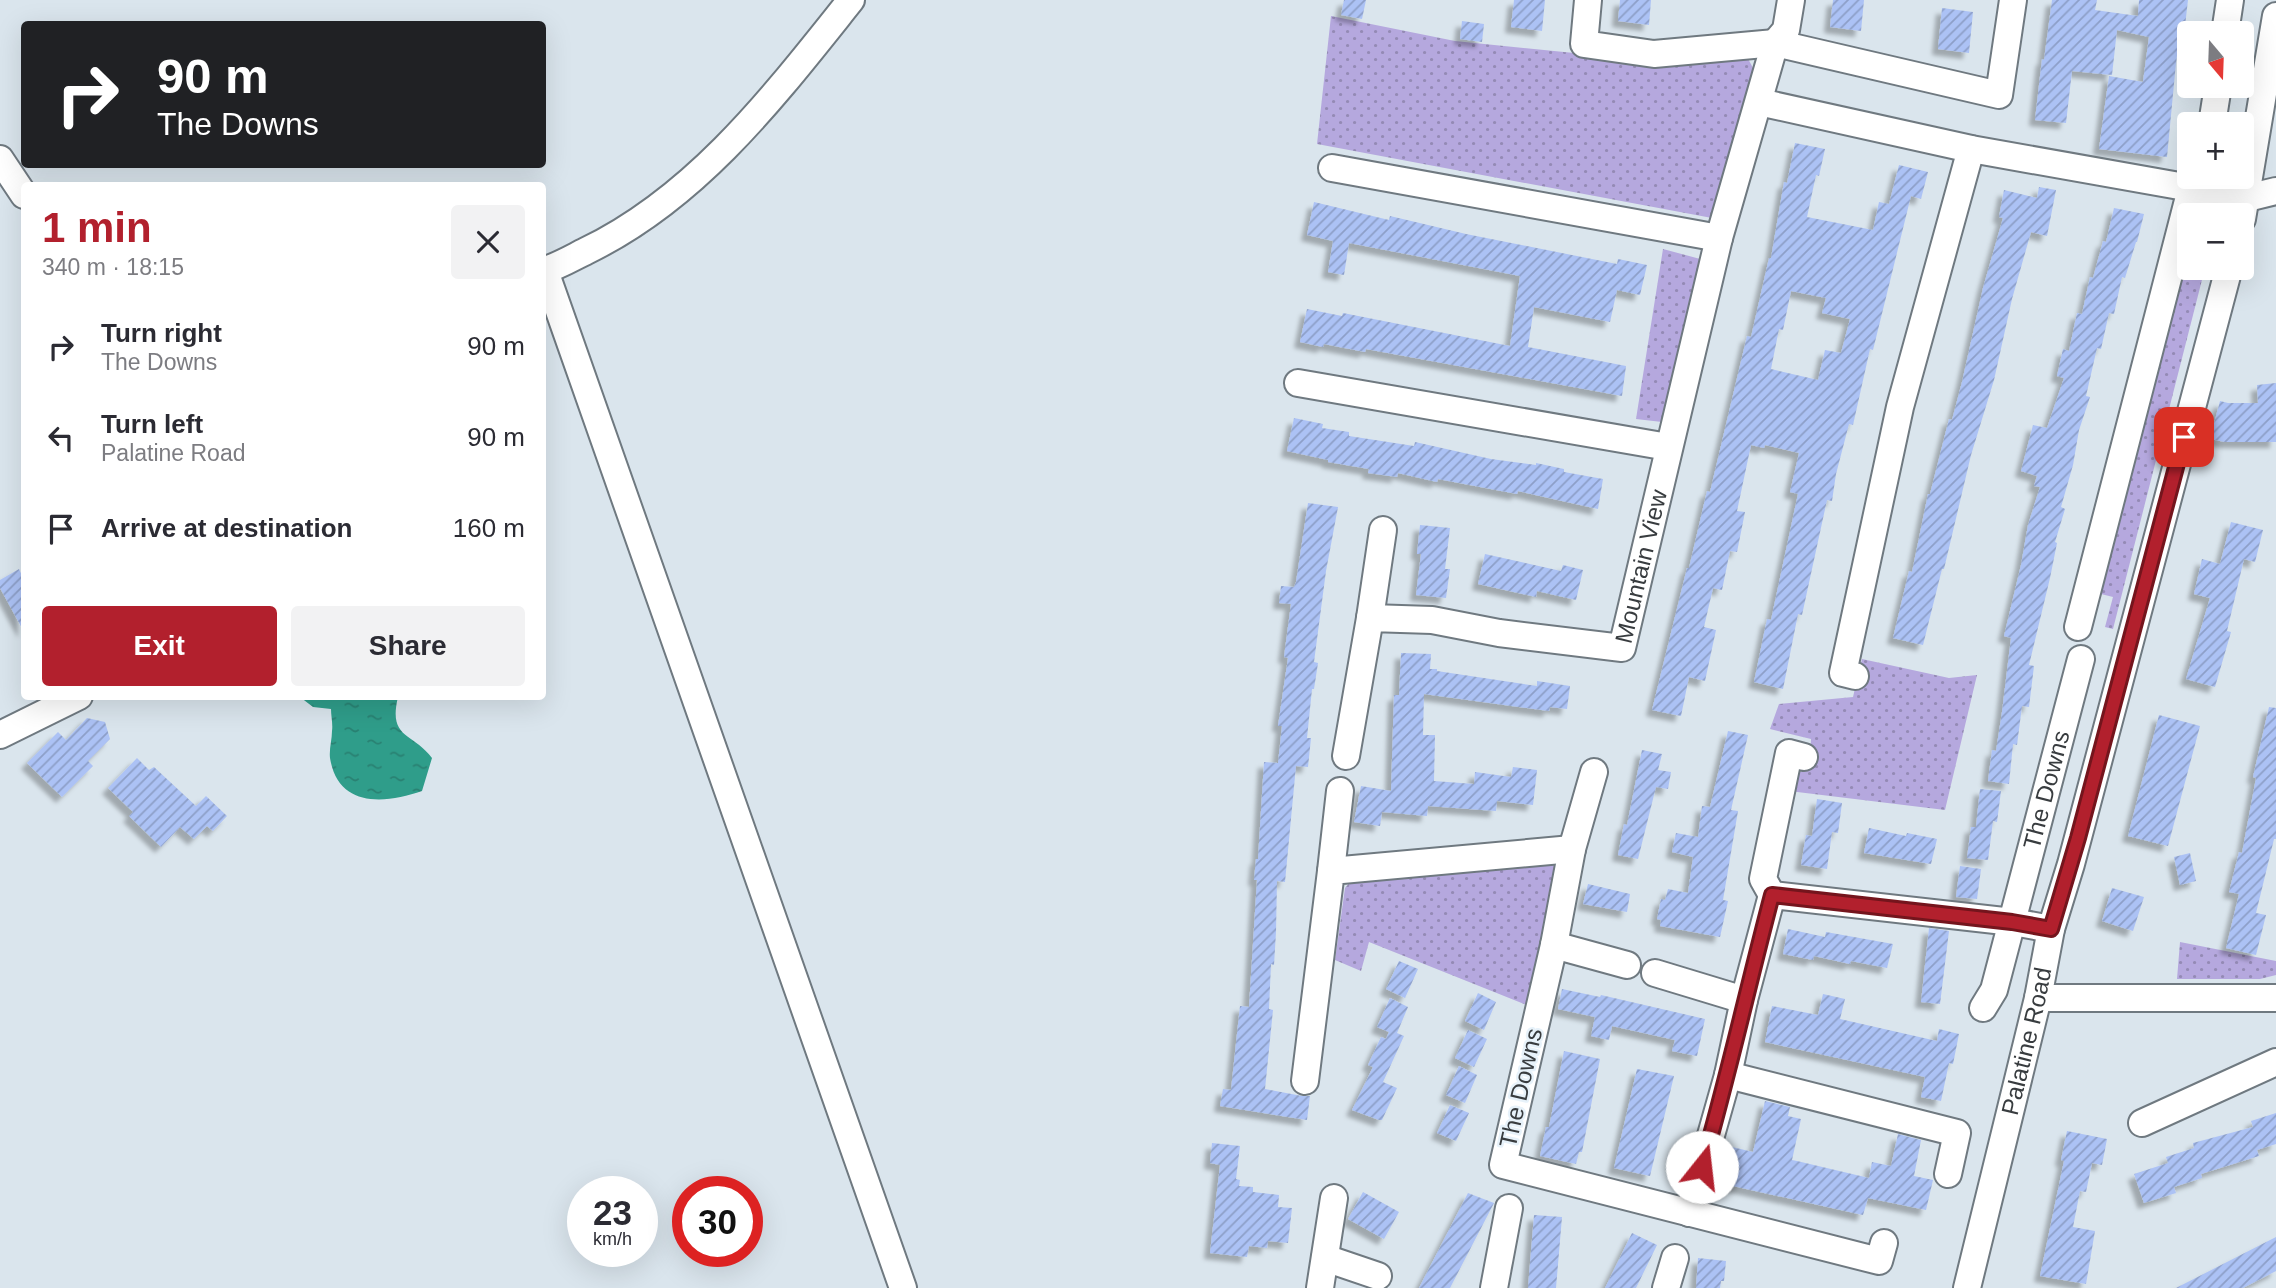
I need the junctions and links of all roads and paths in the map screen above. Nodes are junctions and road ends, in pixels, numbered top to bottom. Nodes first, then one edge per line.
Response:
1 (852, 0) edge
2 (1588, 0) edge
3 (1791, 0) edge
4 (2013, 0) edge
5 (2230, 0) edge
6 (2276, 16) edge
7 (2227, 21) edge
8 (1775, 43) junction
9 (1759, 102) junction
10 (1971, 149) junction
11 (0, 159) edge
12 (1332, 169) dead end
13 (2177, 180) edge
14 (2193, 189) edge
15 (2207, 189) edge
16 (21, 190) edge
17 (2276, 191) edge
18 (2234, 203) edge
19 (2245, 203) edge
20 (2253, 203) edge
21 (1719, 238) junction
22 (546, 270) edge
23 (546, 277) edge
24 (2226, 280) edge
25 (1297, 383) dead end
26 (1668, 447) junction
27 (1383, 530) dead end
28 (1370, 618) junction
29 (2078, 627) dead end
30 (2081, 659) dead end
31 (1855, 676) dead end
32 (71, 700) edge
33 (0, 735) edge
34 (1346, 756) dead end
35 (1804, 757) dead end
36 (1594, 772) dead end
37 (1340, 791) dead end
38 (1572, 849) junction
39 (1331, 871) junction
40 (1772, 895) junction
41 (2012, 922) junction
42 (2051, 929) junction
43 (1554, 945) junction
44 (1627, 965) dead end
45 (1655, 973) dead end
46 (2038, 998) junction
47 (2276, 998) edge
48 (1744, 1000) junction
49 (1983, 1008) dead end
50 (2276, 1062) edge
51 (1728, 1075) junction
52 (1306, 1081) dead end
53 (2142, 1123) dead end
54 (1948, 1174) dead end
55 (1335, 1198) dead end
56 (1510, 1208) dead end
57 (1689, 1213) junction
58 (1884, 1243) dead end
59 (1325, 1258) junction
60 (1675, 1258) dead end
61 (1378, 1276) dead end
62 (903, 1288) edge
63 (1320, 1288) edge
64 (1494, 1288) edge
65 (1666, 1288) edge
66 (1967, 1288) edge

1 - 22 street
2 - 8 street
3 - 8 street, Mountain View
4 - 8 street
5 - 7 street
6 - 19 street
8 - 9 street, Mountain View
9 - 10 street
9 - 21 street, Mountain View
10 - 13 street
10 - 31 street
11 - 16 street
12 - 21 street
14 - 29 street
15 - 18 street
17 - 20 street
21 - 26 street, Mountain View
23 - 62 street
24 - 42 street, Palatine Road
25 - 26 street
26 - 28 street, Mountain View
27 - 28 street
28 - 34 street
30 - 41 street, The Downs
32 - 33 street
35 - 40 street
36 - 38 street, The Downs
37 - 39 street
38 - 39 street
38 - 43 street, The Downs
39 - 52 street
40 - 41 street
40 - 48 street
41 - 42 street
41 - 49 street, The Downs
42 - 46 street, Palatine Road
43 - 44 street
43 - 57 street, The Downs
45 - 48 street
46 - 47 street
46 - 66 street, Palatine Road
48 - 51 street
50 - 53 street
51 - 54 street
51 - 57 street
55 - 59 street
56 - 64 street
57 - 58 street, The Downs
59 - 61 street
59 - 63 street
60 - 65 street

